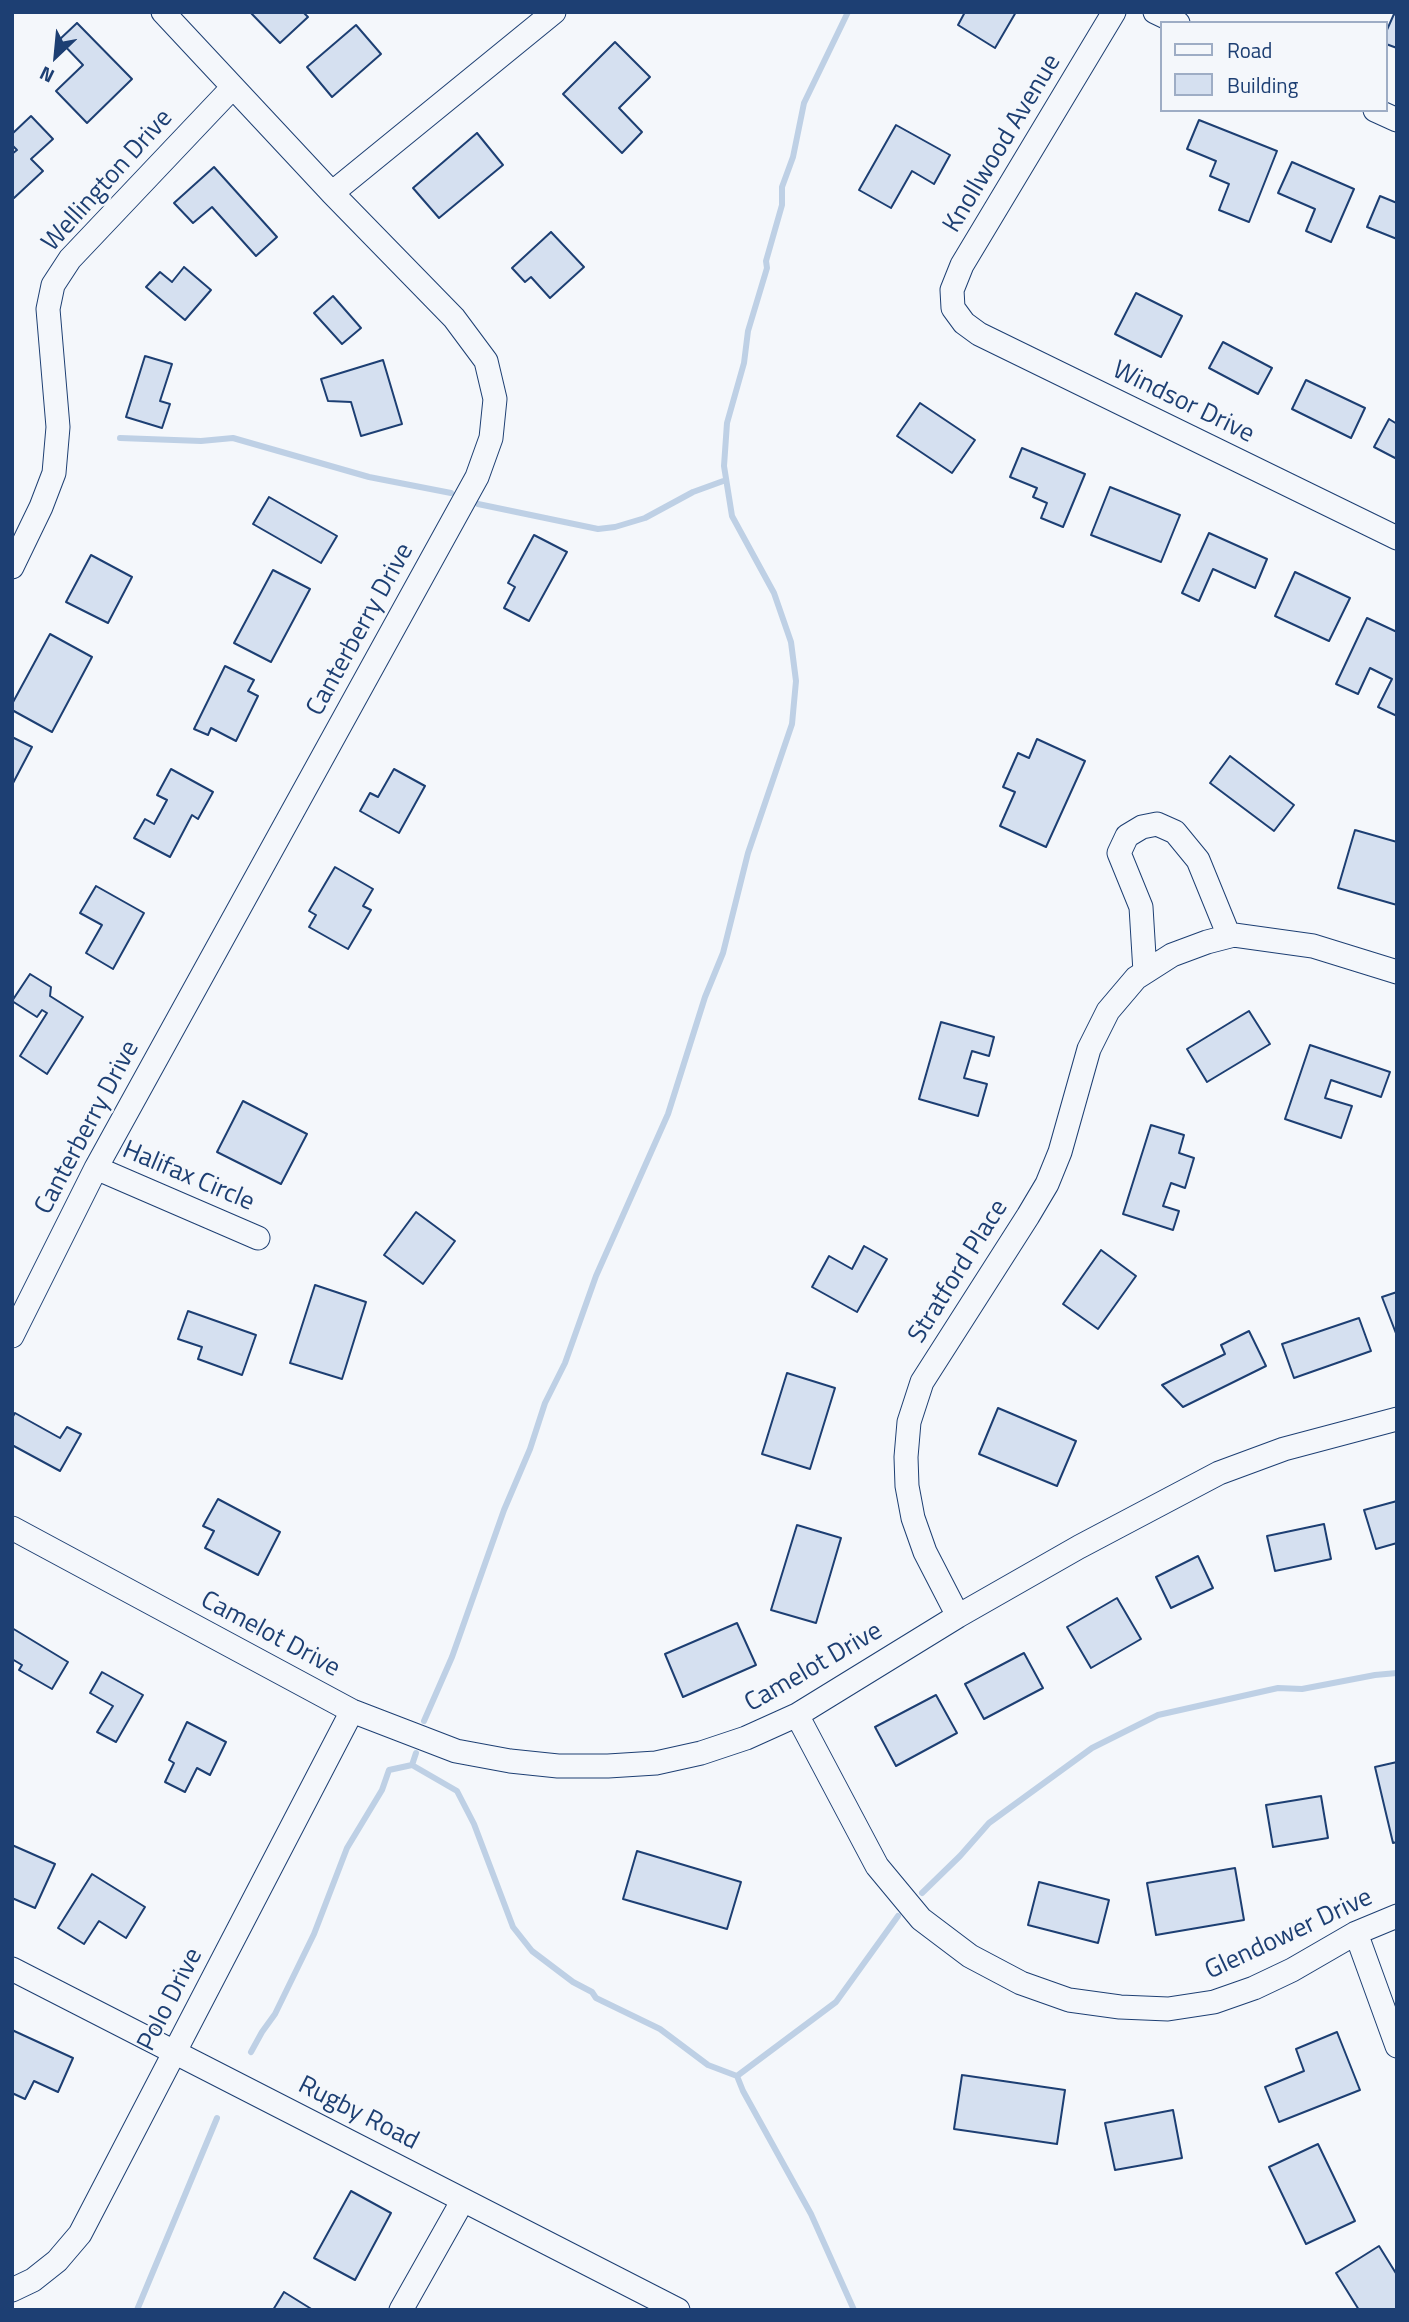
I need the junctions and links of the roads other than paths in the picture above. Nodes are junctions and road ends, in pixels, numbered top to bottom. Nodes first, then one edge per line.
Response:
1 (163, 12) edge
2 (554, 12) edge
3 (1114, 12) edge
4 (1155, 12) edge
5 (1174, 21) edge
6 (233, 87) junction
7 (1379, 112) edge
8 (1397, 120) edge
9 (332, 193) junction
10 (953, 308) joint
11 (1397, 538) edge
12 (12, 567) edge
13 (1229, 936) junction
14 (1145, 972) junction
15 (1397, 972) edge
16 (96, 1168) junction
17 (258, 1238) dead end
18 (12, 1336) edge
19 (1397, 1419) edge
20 (12, 1528) edge
21 (958, 1616) junction
22 (352, 1711) junction
23 (797, 1715) junction
24 (1397, 1916) edge
25 (1356, 1933) junction
26 (12, 1969) edge
27 (1397, 2046) edge
28 (176, 2053) junction
29 (463, 2200) junction
30 (12, 2290) edge
31 (401, 2310) edge
32 (678, 2310) edge

1 - 6 street, Canterberry Drive
2 - 9 street
3 - 10 street, Knollwood Avenue
4 - 5 street
6 - 9 street, Canterberry Drive
6 - 12 street, Wellington Drive
7 - 8 street
9 - 16 street, Canterberry Drive
10 - 11 street, Windsor Drive
13 - 14 street, Stratford Place
13 - 14 street
13 - 15 street, Stratford Place
14 - 21 street, Stratford Place
16 - 17 street, Halifax Circle
16 - 18 street, Canterberry Drive
19 - 21 street, Camelot Drive
20 - 22 street, Camelot Drive
21 - 23 street, Camelot Drive
22 - 23 street, Camelot Drive
22 - 28 street, Polo Drive
23 - 25 street, Glendower Drive
24 - 25 street, Glendower Drive
25 - 27 street
26 - 28 street, Rugby Road
28 - 29 street, Rugby Road
28 - 30 street, Polo Drive
29 - 31 street
29 - 32 street, Rugby Road

